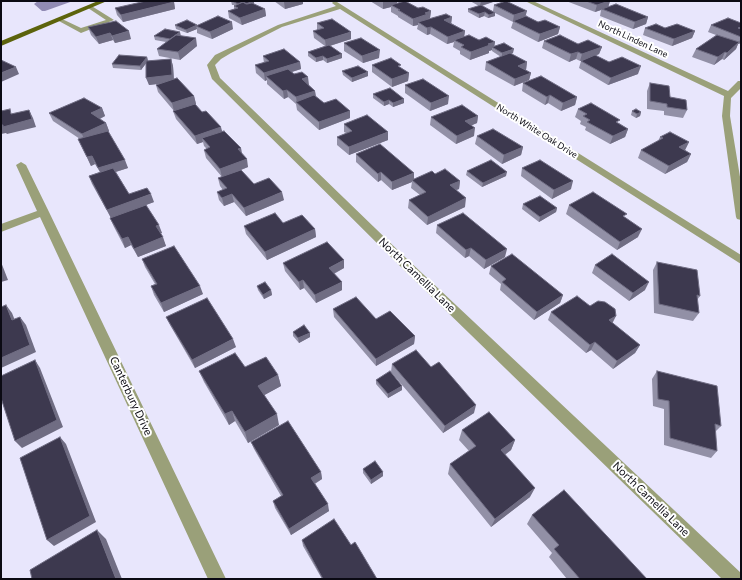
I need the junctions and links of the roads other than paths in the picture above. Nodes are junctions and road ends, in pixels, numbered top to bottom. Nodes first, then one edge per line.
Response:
1 (104, 1) edge
2 (528, 1) edge
3 (337, 4) edge
4 (90, 7) junction
5 (60, 20) junction
6 (1, 44) edge
7 (741, 83) edge
8 (729, 95) junction
9 (21, 165) dead end
10 (44, 212) junction
11 (741, 217) edge
12 (1, 228) edge
13 (741, 260) edge
14 (217, 579) edge
15 (735, 579) edge

1 - 4 main road
2 - 8 street, North Linden Lane
3 - 13 street, North White Oak Drive
3 - 15 street, North Camellia Lane
4 - 5 main road
4 - 5 street
5 - 6 main road
7 - 8 street
8 - 11 street
9 - 10 street, Canterbury Drive
10 - 12 street
10 - 14 street, Canterbury Drive

